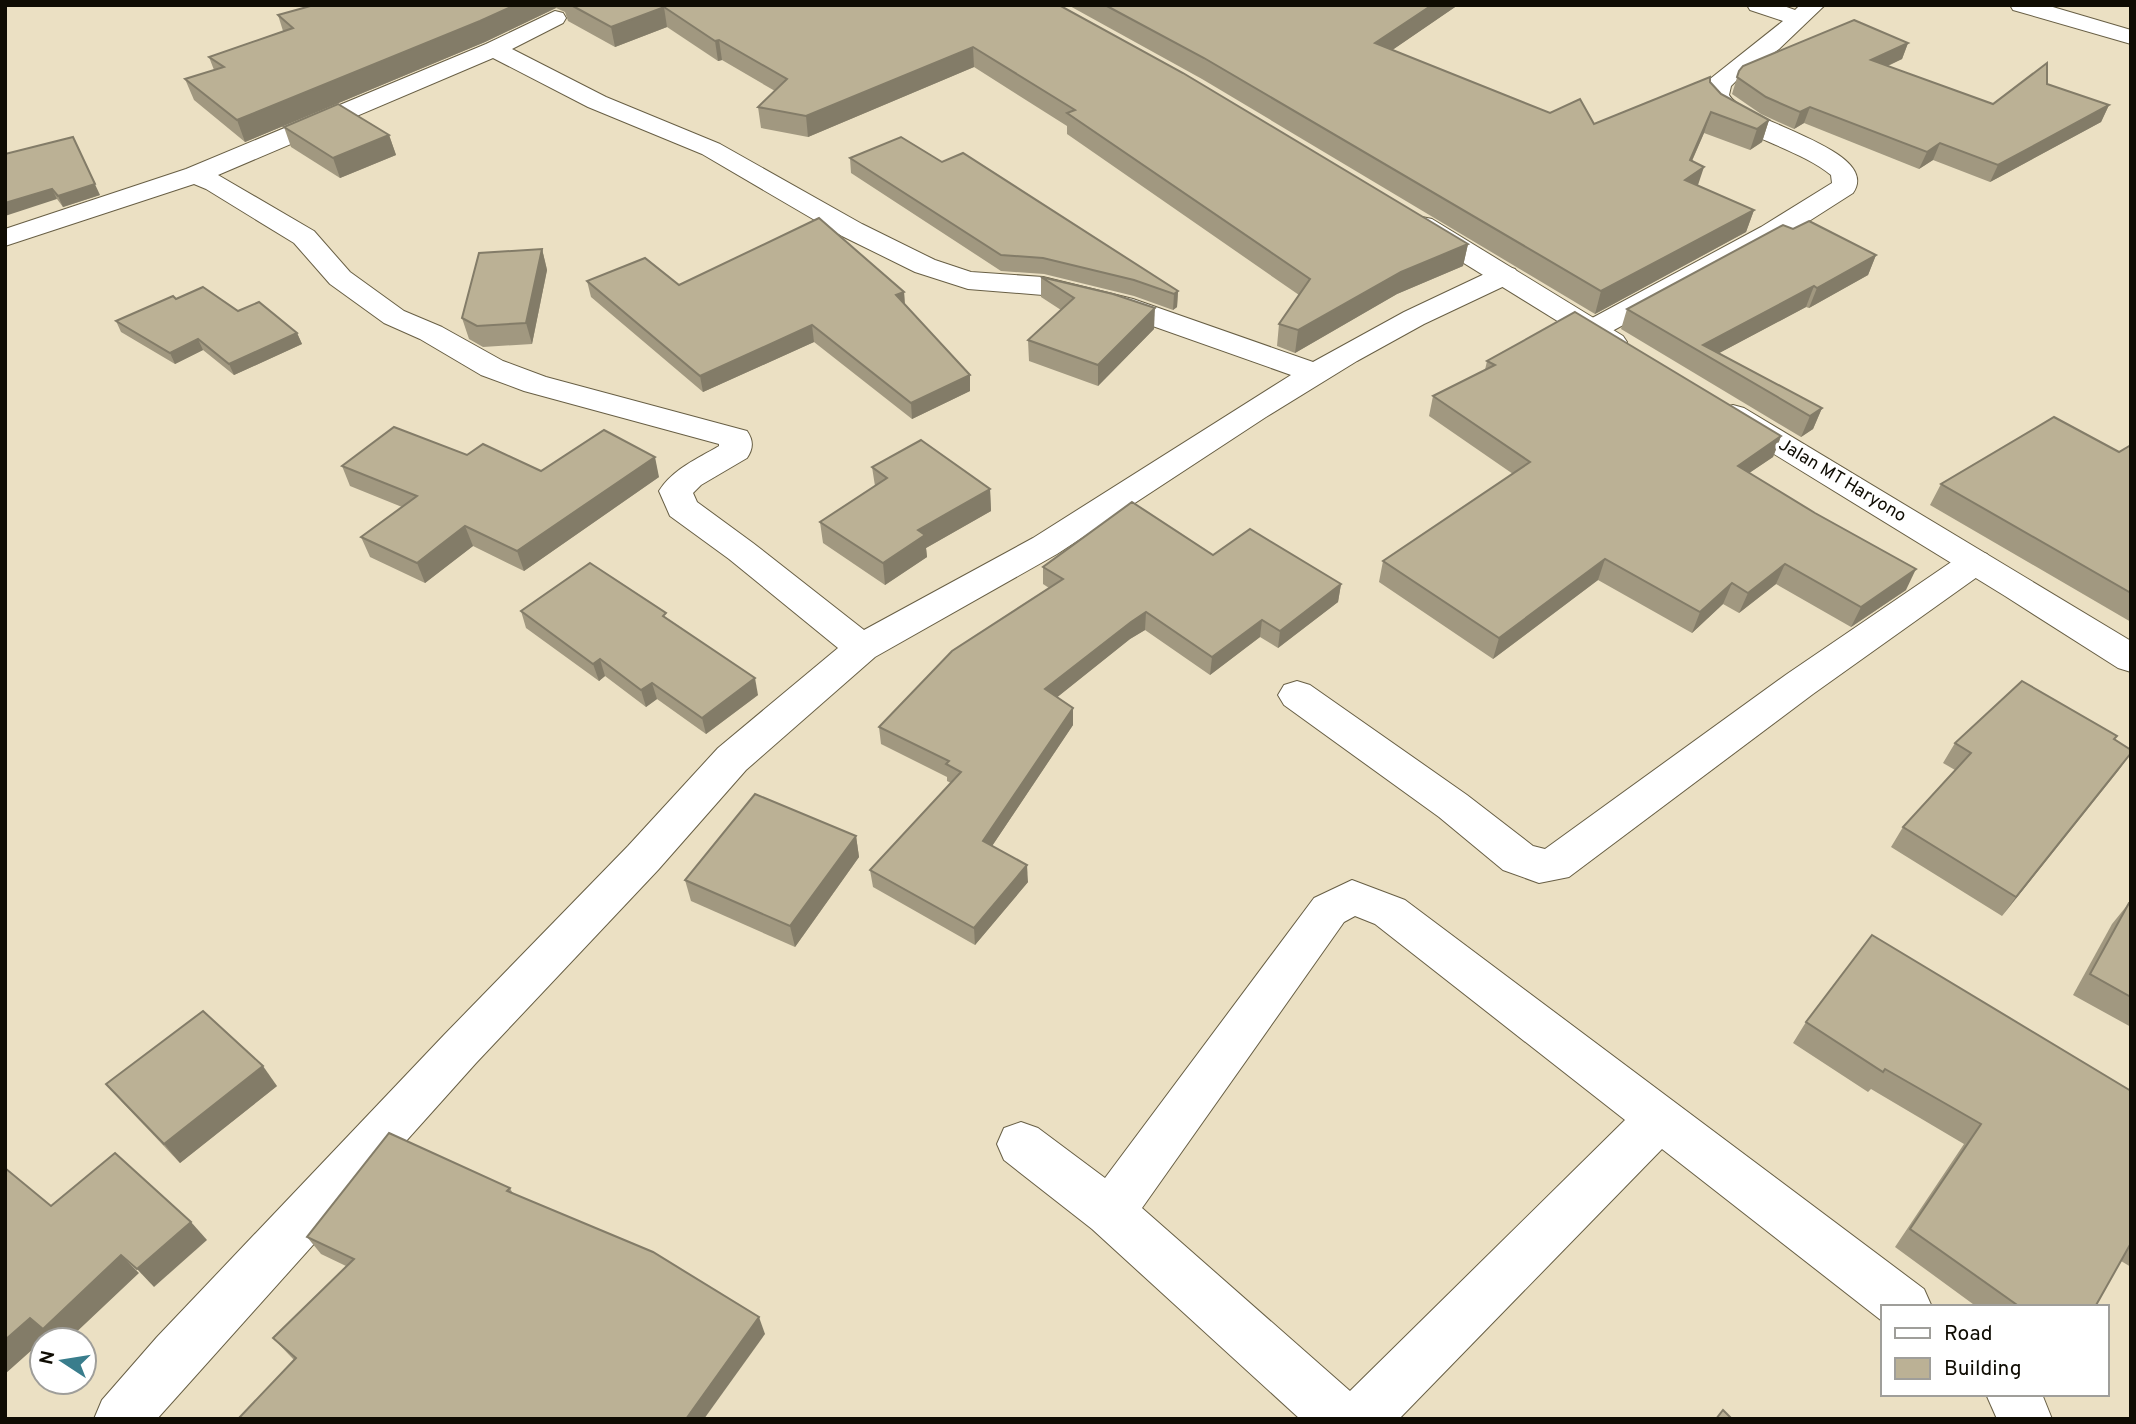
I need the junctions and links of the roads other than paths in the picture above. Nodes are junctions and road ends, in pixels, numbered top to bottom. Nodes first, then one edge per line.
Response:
1 (1758, 5) edge
2 (2021, 5) edge
3 (1807, 12) edge
4 (555, 18) dead end
5 (2131, 37) edge
6 (494, 50) junction
7 (195, 175) junction
8 (1404, 214) edge
9 (5, 238) edge
10 (1504, 275) junction
11 (1592, 330) junction
12 (1637, 357) edge
13 (1314, 373) junction
14 (1706, 399) edge
15 (1975, 562) junction
16 (862, 648) junction
17 (2131, 659) edge
18 (1297, 695) dead end
19 (1661, 1117) junction
20 (1021, 1144) dead end
21 (1110, 1212) junction
22 (1903, 1305) edge
23 (2014, 1396) edge
24 (121, 1419) edge
25 (1341, 1419) edge
26 (1361, 1419) edge
27 (2025, 1419) edge

1 - 3 street
2 - 5 street
3 - 11 street
4 - 6 street
6 - 7 street
6 - 13 street
7 - 9 street
7 - 16 street
8 - 10 street
10 - 11 street
10 - 13 street
11 - 12 street
13 - 16 street
14 - 15 street, Jalan MT Haryono
15 - 17 street, Jalan MT Haryono
15 - 18 street
16 - 24 street
19 - 21 street
19 - 22 street
19 - 26 street
20 - 21 street
21 - 25 street
23 - 27 street

